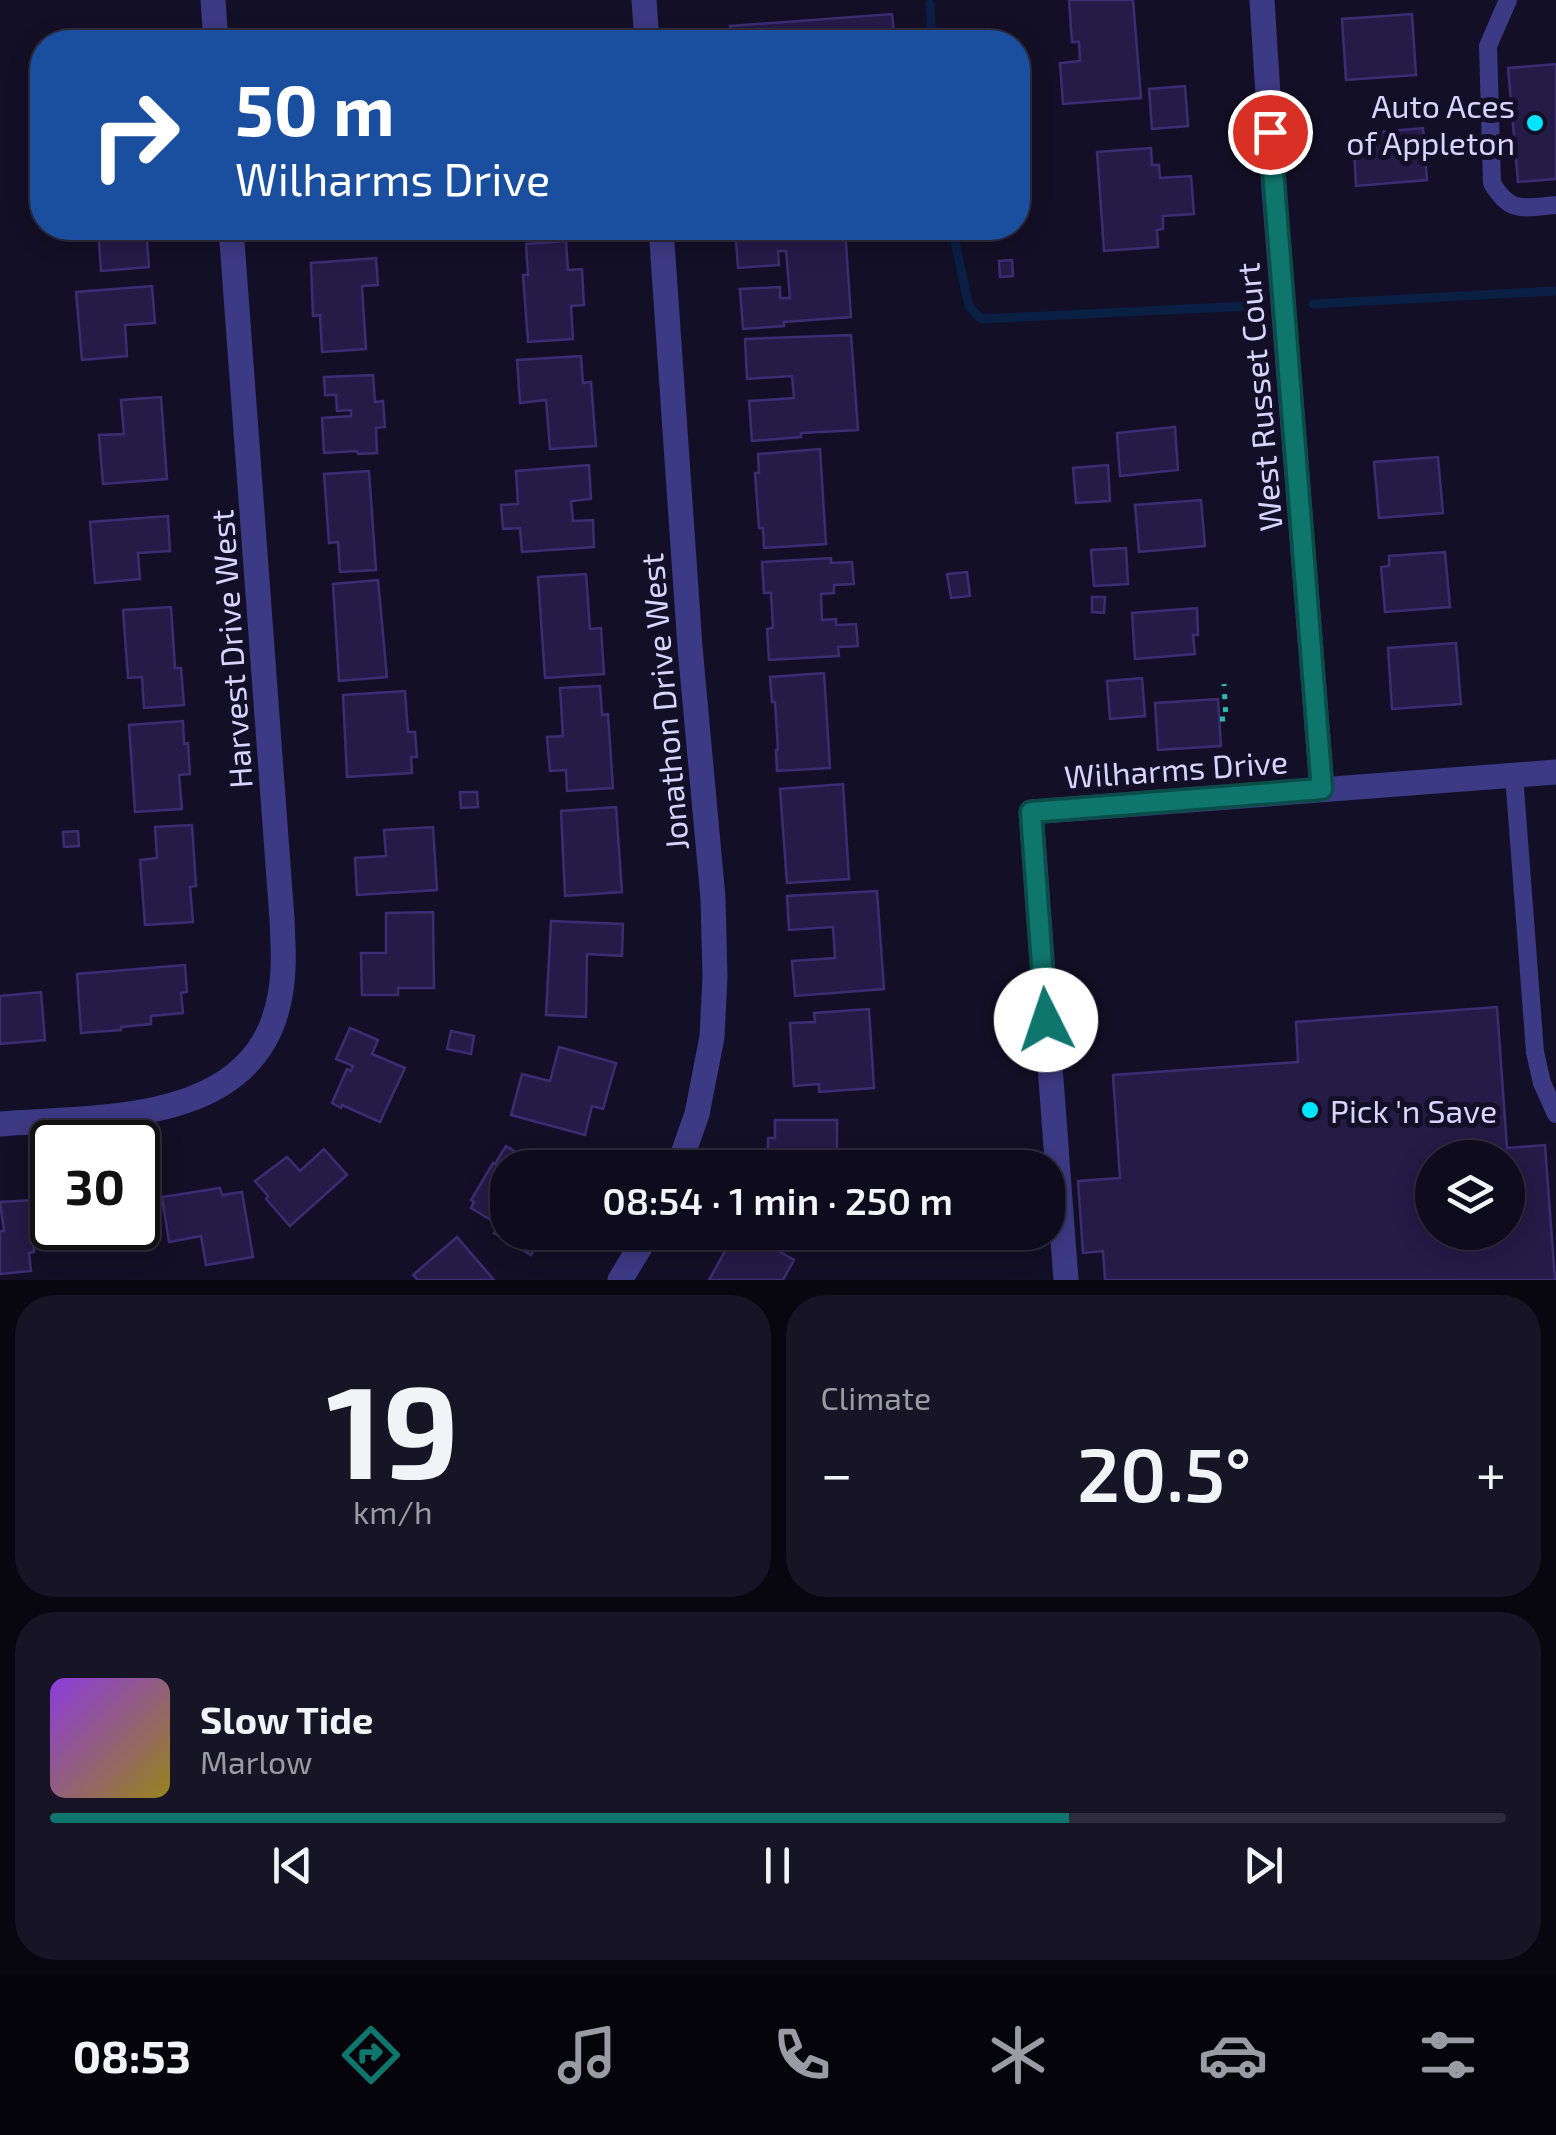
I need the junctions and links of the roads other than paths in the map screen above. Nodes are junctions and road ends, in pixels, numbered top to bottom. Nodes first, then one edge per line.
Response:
1 (212, 0) edge
2 (644, 0) edge
3 (1262, 0) edge
4 (1508, 0) edge
5 (215, 30) edge
6 (646, 30) edge
7 (1556, 205) edge
8 (231, 240) edge
9 (662, 240) edge
10 (1556, 772) edge
11 (1514, 775) junction
12 (1322, 789) junction
13 (1556, 1114) edge
14 (0, 1124) edge
15 (684, 1150) edge
16 (638, 1250) edge
17 (620, 1280) edge
18 (1066, 1280) edge

1 - 5 street
2 - 6 street
3 - 12 street, West Russet Court
4 - 7 lane
8 - 14 street, Harvest Drive West
9 - 15 street, Jonathon Drive West
10 - 11 street, Wilharms Drive
11 - 12 street, Wilharms Drive
11 - 13 lane
12 - 18 street, Wilharms Drive
16 - 17 street

